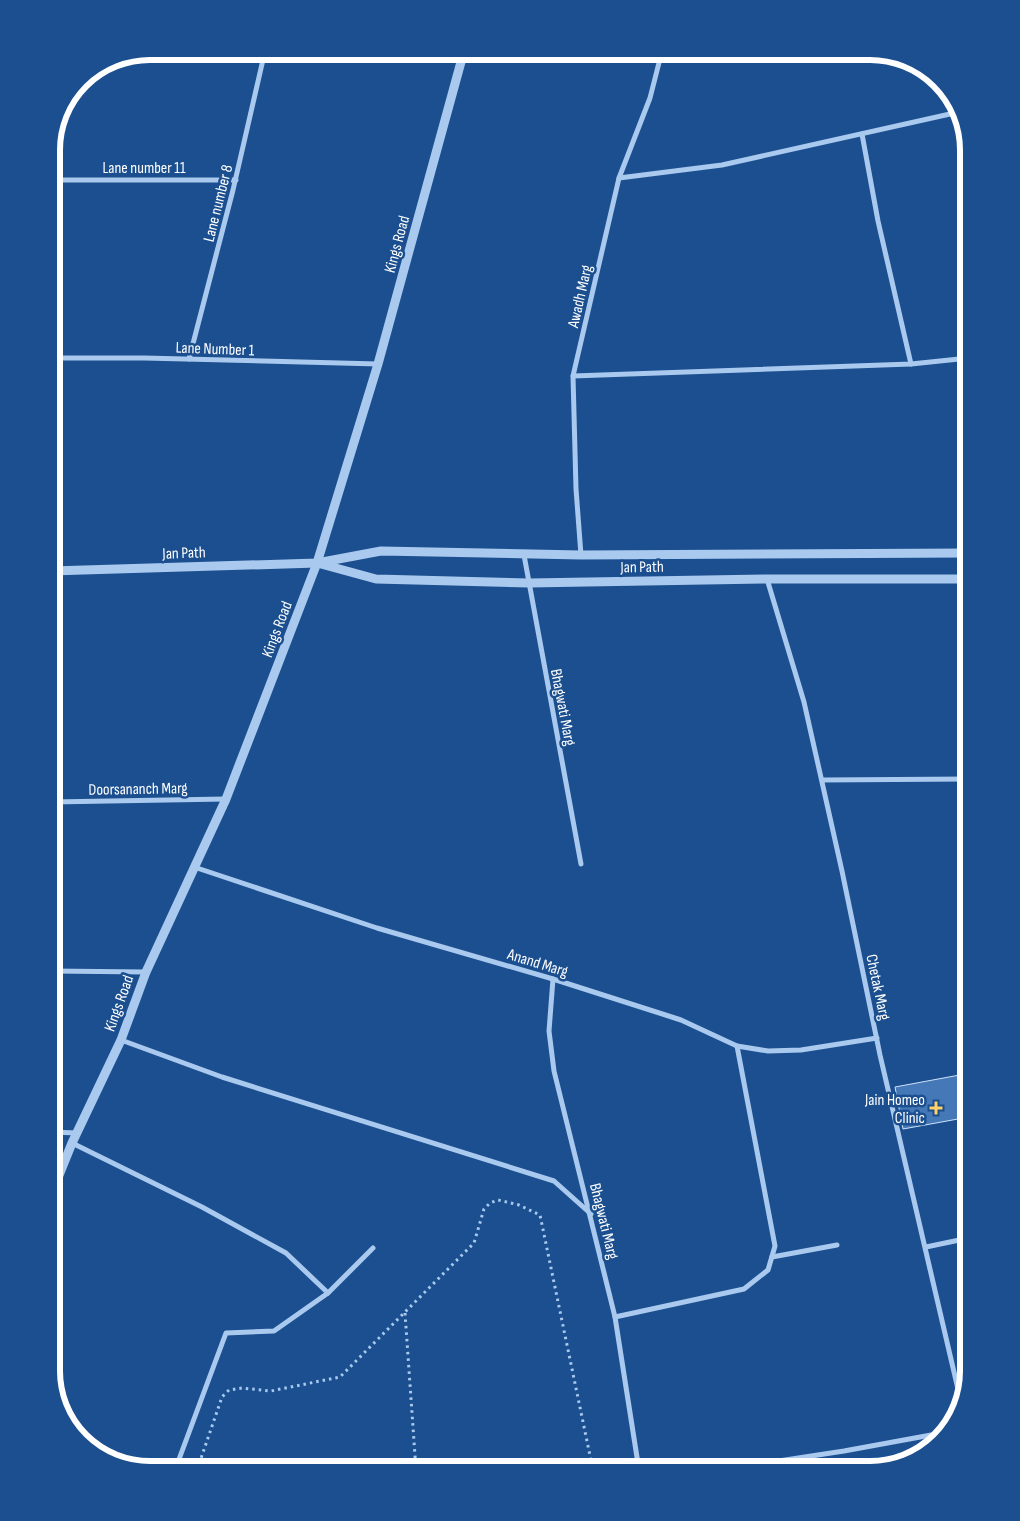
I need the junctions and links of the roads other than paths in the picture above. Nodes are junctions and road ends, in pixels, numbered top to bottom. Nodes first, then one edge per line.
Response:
1 (263, 60) edge
2 (462, 60) edge
3 (660, 60) edge
4 (952, 114) edge
5 (862, 134) junction
6 (619, 178) junction
7 (60, 180) edge
8 (236, 180) junction
9 (60, 358) edge
10 (189, 359) junction
11 (960, 359) edge
12 (378, 364) junction
13 (911, 364) junction
14 (573, 376) junction
15 (960, 553) edge
16 (524, 555) junction
17 (581, 555) junction
18 (317, 563) junction
19 (60, 571) edge
20 (766, 579) junction
21 (960, 580) edge
22 (529, 583) junction
23 (822, 780) junction
24 (960, 780) edge
25 (226, 799) junction
26 (60, 802) edge
27 (582, 864) dead end
28 (194, 867) junction
29 (60, 971) edge
30 (146, 972) junction
31 (554, 979) junction
32 (877, 1038) junction
33 (121, 1040) junction
34 (737, 1046) junction
35 (60, 1132) edge
36 (78, 1133) junction
37 (72, 1144) junction
38 (60, 1173) edge
39 (591, 1214) junction
40 (960, 1240) edge
41 (837, 1246) dead end
42 (926, 1247) junction
43 (373, 1248) dead end
44 (772, 1257) junction
45 (328, 1293) junction
46 (615, 1317) junction
47 (958, 1391) edge
48 (933, 1435) edge
49 (178, 1461) edge
50 (638, 1461) edge
51 (779, 1461) edge

1 - 8 street, Lane number 8
2 - 12 street, Kings Road
3 - 6 street, Awadh Marg
4 - 5 street
5 - 6 street
5 - 13 street
6 - 14 street, Awadh Marg
7 - 8 street, Lane number 11
8 - 10 street, Lane number 8
9 - 10 street, Lane Number 1
10 - 12 street, Lane Number 1
11 - 13 street
12 - 18 street, Kings Road
13 - 14 street
14 - 17 street, Awadh Marg
15 - 17 street, Jan Path
16 - 17 street, Jan Path
16 - 18 street, Jan Path
16 - 22 street, Bhagwati Marg
18 - 19 street, Jan Path
18 - 22 street, Jan Path
18 - 25 street, Kings Road
20 - 21 street, Jan Path
20 - 22 street, Jan Path
20 - 23 street, Chetak Marg
22 - 27 street, Bhagwati Marg
23 - 24 street
23 - 32 street, Chetak Marg
25 - 26 street, Doorsananch Marg
25 - 28 street, Kings Road
28 - 30 street, Kings Road
28 - 31 street, Anand Marg
29 - 30 street
30 - 33 street, Kings Road
31 - 34 street, Anand Marg
31 - 39 street, Bhagwati Marg
32 - 34 street, Anand Marg
32 - 42 street, Chetak Marg
33 - 36 street, Kings Road
33 - 39 street
34 - 44 street
35 - 36 street
36 - 37 street, Kings Road
37 - 38 street, Kings Road
37 - 45 street
39 - 46 street, Bhagwati Marg
40 - 42 street
41 - 44 street
42 - 47 street, Chetak Marg
43 - 45 street
44 - 46 street
45 - 49 street
46 - 50 street, Bhagwati Marg
48 - 51 street

